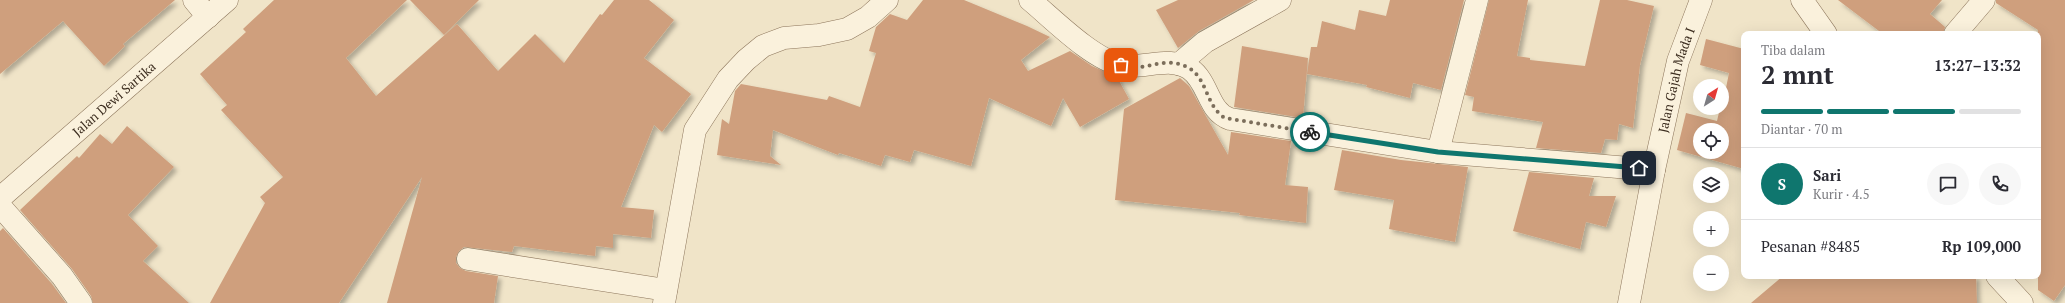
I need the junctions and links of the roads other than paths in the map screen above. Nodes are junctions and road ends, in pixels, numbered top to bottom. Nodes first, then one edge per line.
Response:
1 (194, 0) edge
2 (227, 0) edge
3 (887, 0) edge
4 (1030, 0) edge
5 (1280, 0) edge
6 (1477, 0) edge
7 (1701, 0) edge
8 (1802, 0) edge
9 (1984, 0) edge
10 (208, 17) junction
11 (1824, 31) edge
12 (1958, 31) edge
13 (1179, 64) junction
14 (1438, 152) junction
15 (1654, 170) junction
16 (0, 198) edge
17 (0, 206) edge
18 (468, 258) dead end
19 (2000, 279) edge
20 (665, 296) edge
21 (81, 303) edge
22 (1629, 303) edge
23 (2022, 303) edge

1 - 10 street
2 - 10 street, Jalan Dewi Sartika
3 - 20 street
4 - 13 street
5 - 13 street
6 - 14 street
7 - 15 street, Jalan Gajah Mada I
8 - 11 street
9 - 12 street
10 - 16 street, Jalan Dewi Sartika
13 - 14 street
14 - 15 street
15 - 22 street, Jalan Gajah Mada I
17 - 21 street
18 - 20 street
19 - 23 street

